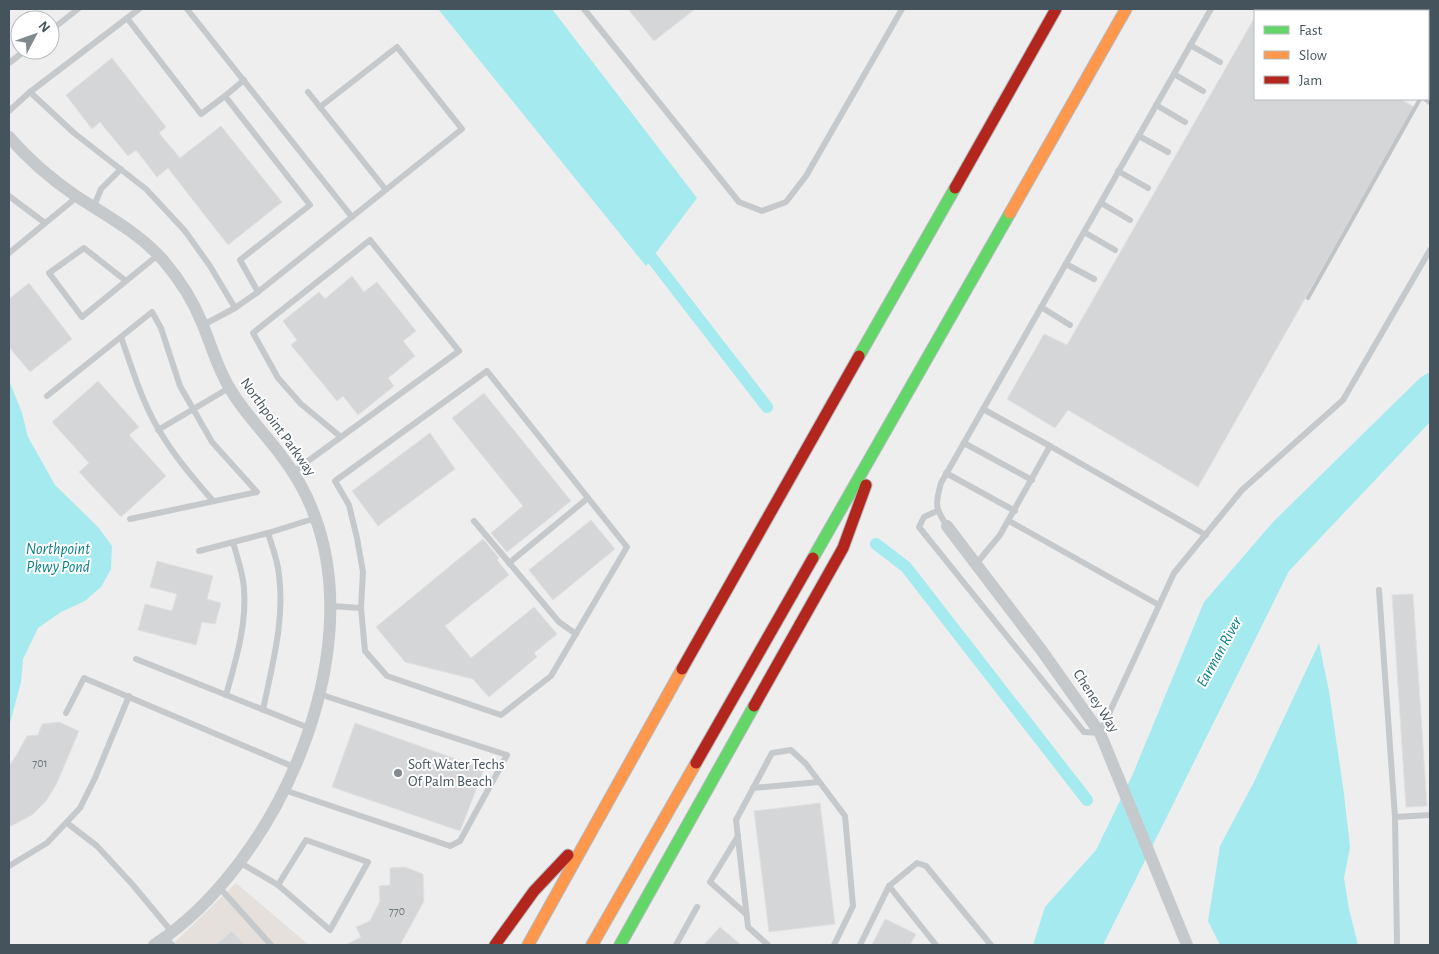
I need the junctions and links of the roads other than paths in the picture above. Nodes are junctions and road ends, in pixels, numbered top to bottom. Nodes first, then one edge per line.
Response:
1 (78, 9) edge
2 (139, 9) edge
3 (187, 9) edge
4 (584, 9) edge
5 (902, 9) edge
6 (1056, 9) edge
7 (1126, 9) edge
8 (1211, 9) edge
9 (127, 18) junction
10 (60, 23) edge
11 (1190, 45) junction
12 (1220, 62) dead end
13 (1174, 74) junction
14 (244, 80) junction
15 (1203, 91) dead end
16 (30, 92) junction
17 (308, 92) dead end
18 (224, 96) junction
19 (1156, 105) junction
20 (320, 107) junction
21 (9, 111) edge
22 (1185, 122) dead end
23 (1139, 136) junction
24 (9, 137) edge
25 (1168, 152) dead end
26 (121, 169) junction
27 (1118, 171) junction
28 (1148, 188) dead end
29 (386, 190) junction
30 (9, 196) edge
31 (77, 196) junction
32 (1101, 202) junction
33 (94, 206) junction
34 (352, 217) junction
35 (1130, 220) dead end
36 (46, 223) junction
37 (1084, 232) junction
38 (1115, 250) dead end
39 (1430, 250) edge
40 (9, 253) edge
41 (158, 255) junction
42 (1066, 264) junction
43 (1094, 279) dead end
44 (126, 281) junction
45 (258, 292) junction
46 (235, 308) junction
47 (1041, 308) junction
48 (203, 325) junction
49 (1070, 325) dead end
50 (121, 337) junction
51 (229, 388) junction
52 (47, 396) dead end
53 (193, 409) junction
54 (983, 409) junction
55 (888, 425) junction
56 (158, 430) junction
57 (341, 438) junction
58 (964, 443) junction
59 (1050, 446) junction
60 (293, 472) junction
61 (946, 473) junction
62 (1032, 480) junction
63 (588, 498) junction
64 (213, 501) junction
65 (937, 511) junction
66 (1015, 511) junction
67 (316, 518) junction
68 (130, 519) dead end
69 (474, 521) dead end
70 (1009, 521) junction
71 (947, 526) joint
72 (268, 533) junction
73 (1206, 534) junction
74 (233, 542) junction
75 (199, 551) dead end
76 (509, 563) junction
77 (976, 564) junction
78 (1379, 590) dead end
79 (1159, 605) junction
80 (331, 606) junction
81 (362, 608) junction
82 (576, 634) junction
83 (136, 659) dead end
84 (319, 694) junction
85 (226, 695) junction
86 (129, 696) junction
87 (263, 710) junction
88 (66, 713) dead end
89 (309, 728) junction
90 (1100, 733) junction
91 (294, 767) junction
92 (819, 782) junction
93 (753, 788) junction
94 (284, 790) junction
95 (1430, 815) edge
96 (1395, 817) junction
97 (67, 823) junction
98 (588, 835) junction
99 (738, 836) junction
100 (239, 862) junction
101 (9, 866) edge
102 (278, 885) junction
103 (888, 886) junction
104 (219, 888) junction
105 (697, 907) dead end
106 (746, 914) junction
107 (170, 939) edge
108 (154, 945) edge
109 (271, 945) edge
110 (496, 945) edge
111 (528, 945) edge
112 (592, 945) edge
113 (620, 945) edge
114 (676, 945) edge
115 (768, 945) edge
116 (834, 945) edge
117 (860, 945) edge
118 (936, 945) edge
119 (991, 945) edge
120 (1187, 945) edge
121 (1397, 945) edge

1 - 10 lane
2 - 9 lane
3 - 14 lane
4 - 5 lane
6 - 98 highway
7 - 55 highway
8 - 11 lane
9 - 16 lane
9 - 18 lane
11 - 12 lane
11 - 13 lane
13 - 15 lane
13 - 19 lane
14 - 18 lane
14 - 34 lane
16 - 21 lane
16 - 26 lane
17 - 20 lane
18 - 45 lane
19 - 22 lane
19 - 23 lane
20 - 29 lane
20 - 29 lane
23 - 25 lane
23 - 27 lane
24 - 31 street, Northpoint Parkway
26 - 33 lane
26 - 46 lane
27 - 28 lane
27 - 32 lane
29 - 34 lane
30 - 36 lane
31 - 33 street, Northpoint Parkway
31 - 36 lane
32 - 35 lane
32 - 37 lane
33 - 41 street, Northpoint Parkway
34 - 45 lane
36 - 40 lane
37 - 38 lane
37 - 42 lane
39 - 73 lane
41 - 44 lane
41 - 48 street, Northpoint Parkway
42 - 43 lane
42 - 47 lane
44 - 44 lane
45 - 46 lane
46 - 48 lane
47 - 49 lane
47 - 54 lane
48 - 51 street, Northpoint Parkway
50 - 52 lane
50 - 53 lane
50 - 56 lane
51 - 53 lane
51 - 60 street, Northpoint Parkway
53 - 56 lane
53 - 64 lane
54 - 58 lane
54 - 59 lane
55 - 112 highway
55 - 113 highway
56 - 64 lane
57 - 57 lane
57 - 60 lane
58 - 61 lane
58 - 62 lane
59 - 62 lane
59 - 73 lane
60 - 67 street, Northpoint Parkway
61 - 65 lane
61 - 66 lane
62 - 66 lane
63 - 76 lane
63 - 81 lane
63 - 82 lane
64 - 68 lane
65 - 71 lane
65 - 90 lane
66 - 70 lane
67 - 72 lane
67 - 80 street, Northpoint Parkway
69 - 76 lane
70 - 77 lane
70 - 79 lane
71 - 77 street, Cheney Way
72 - 74 lane
72 - 87 lane
73 - 79 lane
74 - 75 lane
74 - 85 lane
76 - 82 lane
77 - 90 street, Cheney Way
78 - 96 lane
79 - 90 lane
80 - 81 lane
80 - 84 street, Northpoint Parkway
81 - 82 lane
83 - 85 lane
84 - 89 street, Northpoint Parkway
84 - 94 lane
85 - 87 lane
86 - 88 lane
86 - 91 lane
86 - 97 lane
87 - 89 lane
89 - 91 street, Northpoint Parkway
90 - 120 street, Cheney Way
91 - 94 street, Northpoint Parkway
92 - 93 lane
92 - 93 lane
92 - 116 lane
93 - 99 lane
94 - 100 street, Northpoint Parkway
95 - 96 lane
96 - 121 lane
97 - 101 lane
97 - 107 lane
98 - 110 highway
98 - 111 highway
99 - 106 lane
99 - 106 lane
100 - 102 lane
100 - 104 street, Northpoint Parkway
102 - 102 lane
103 - 117 lane
103 - 118 lane
103 - 119 lane
104 - 107 street, Northpoint Parkway
104 - 109 lane
105 - 114 lane
106 - 115 lane
107 - 108 street, Northpoint Parkway

